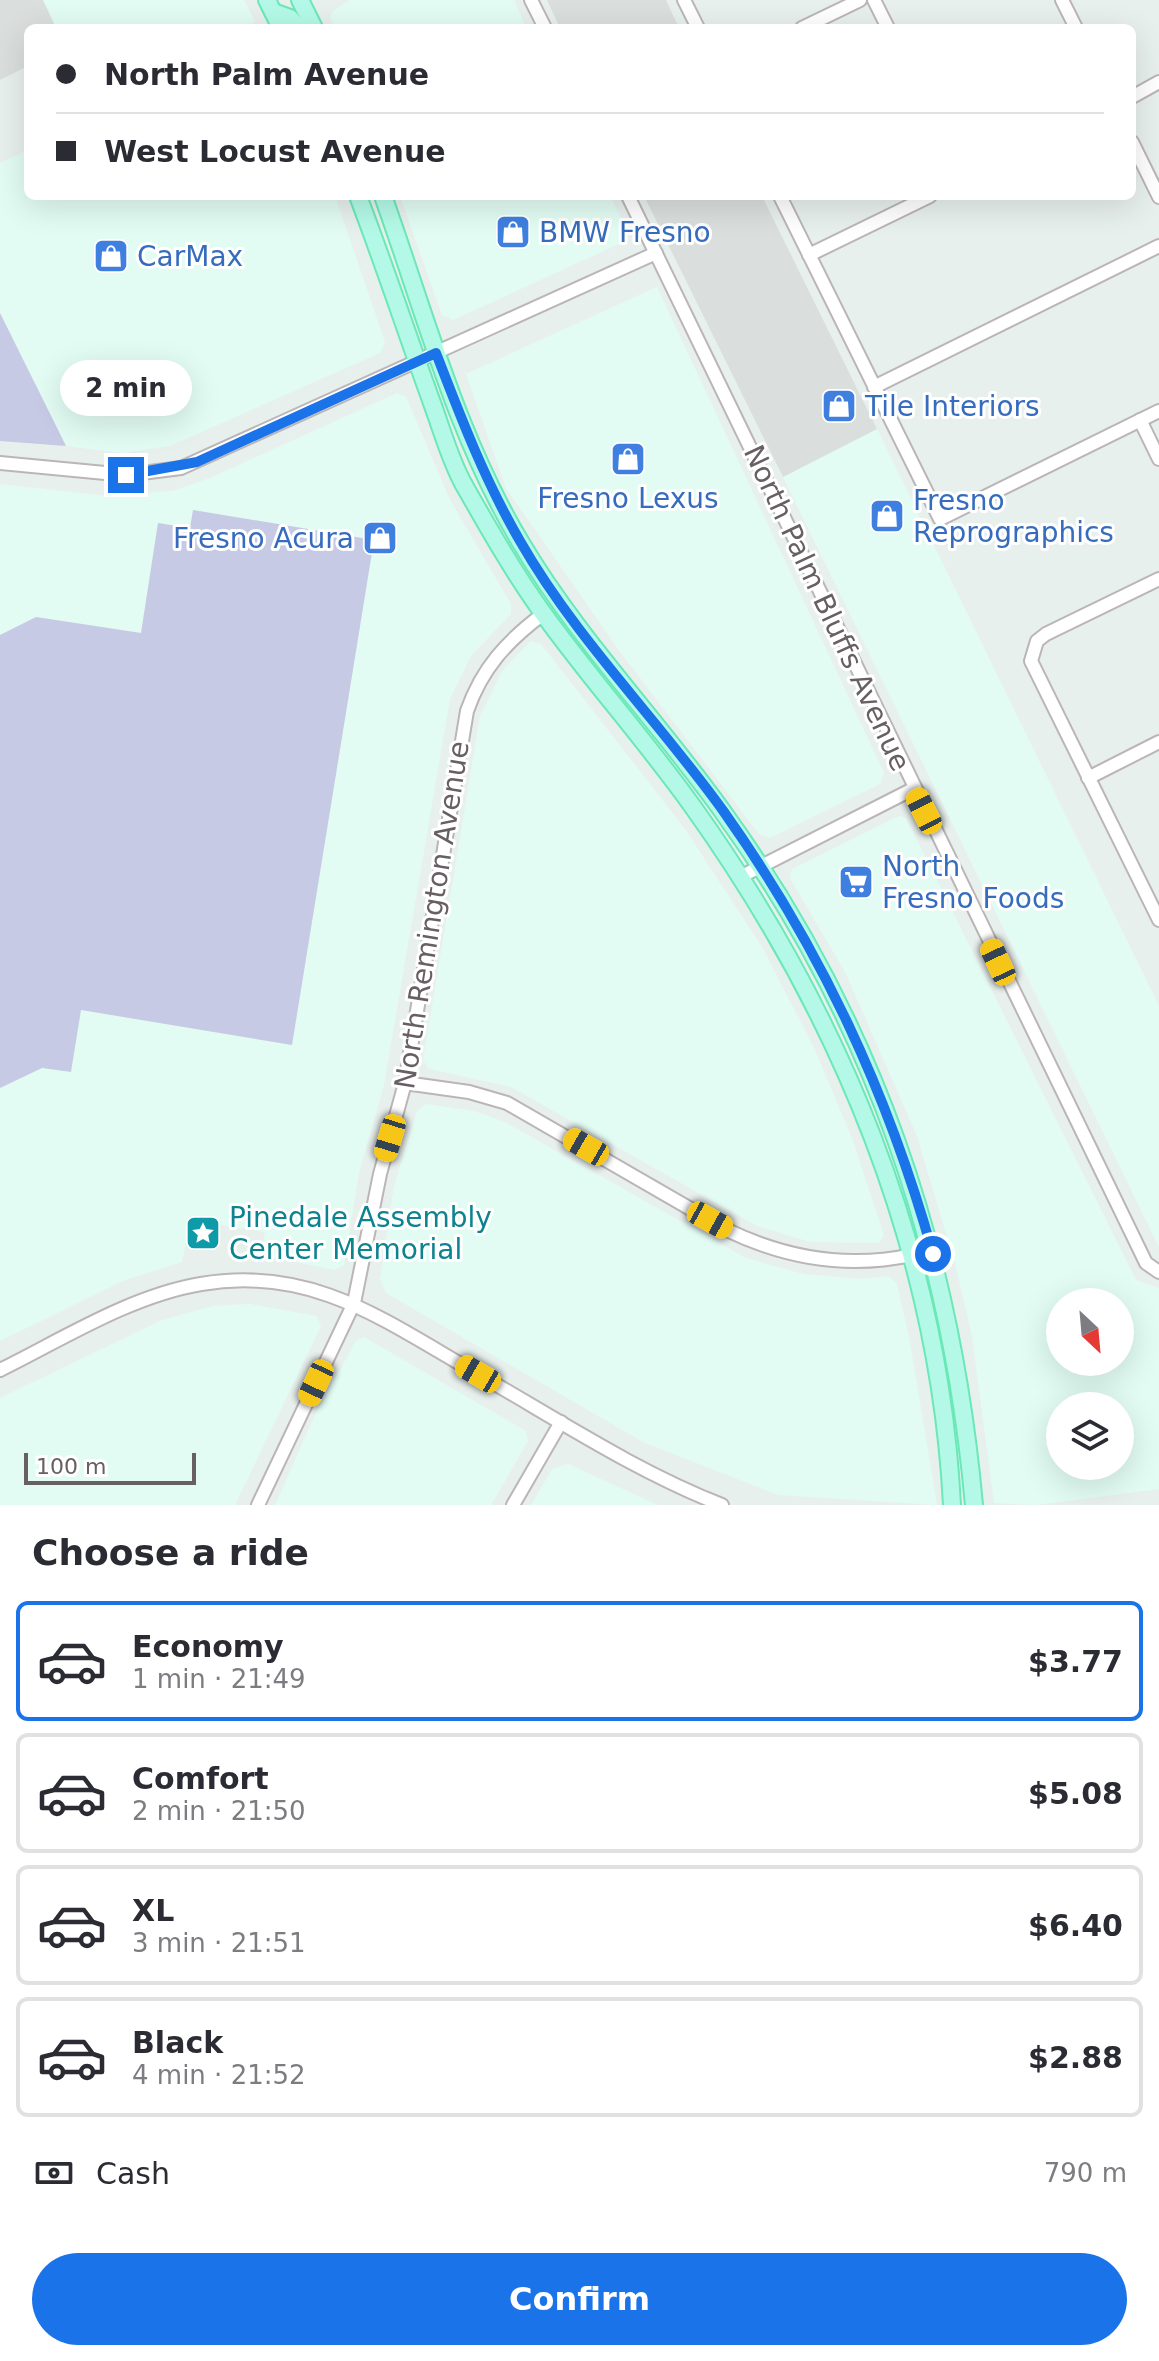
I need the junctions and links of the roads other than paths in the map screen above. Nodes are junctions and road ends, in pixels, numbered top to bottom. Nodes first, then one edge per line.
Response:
1 (531, 0) edge
2 (684, 0) edge
3 (860, 0) edge
4 (874, 0) edge
5 (1062, 0) edge
6 (290, 3) edge
7 (282, 24) edge
8 (295, 24) edge
9 (310, 24) edge
10 (543, 24) edge
11 (696, 24) edge
12 (810, 24) edge
13 (886, 24) edge
14 (1074, 24) edge
15 (1159, 82) edge
16 (1136, 95) edge
17 (1136, 150) edge
18 (1159, 197) edge
19 (359, 200) edge
20 (384, 200) edge
21 (630, 200) edge
22 (782, 200) edge
23 (922, 200) edge
24 (1159, 246) edge
25 (656, 253) junction
26 (809, 255) junction
27 (436, 353) junction
28 (417, 362) junction
29 (874, 387) junction
30 (1159, 411) edge
31 (1140, 420) junction
32 (1159, 459) edge
33 (0, 463) edge
34 (1159, 579) edge
35 (543, 614) junction
36 (656, 725) junction
37 (1159, 742) edge
38 (1088, 778) junction
39 (913, 789) junction
40 (759, 865) junction
41 (742, 876) junction
42 (1157, 911) edge
43 (405, 1083) junction
44 (862, 1108) junction
45 (933, 1254) junction
46 (912, 1255) junction
47 (1159, 1272) edge
48 (942, 1291) junction
49 (354, 1303) junction
50 (0, 1370) edge
51 (561, 1422) junction
52 (258, 1505) edge
53 (513, 1505) edge
54 (722, 1505) edge
55 (952, 1505) edge
56 (974, 1505) edge

1 - 10 street
2 - 11 street
3 - 12 street
4 - 13 street
5 - 14 street
6 - 7 main road
6 - 8 main road
6 - 9 main road
15 - 16 street
17 - 18 street
19 - 28 main road
20 - 27 main road
21 - 25 street, North Palm Bluffs Avenue
22 - 26 street
23 - 26 street
24 - 29 street
25 - 27 street
25 - 39 street, North Palm Bluffs Avenue
26 - 29 street
27 - 28 street
27 - 36 main road
28 - 33 street
28 - 35 main road
29 - 31 street
30 - 31 street
31 - 32 street
34 - 38 street
35 - 36 main road
35 - 41 main road
35 - 43 street, North Remington Avenue
36 - 40 main road
37 - 38 street
38 - 42 street
39 - 40 street
39 - 47 street, North Palm Bluffs Avenue
40 - 41 street
40 - 45 main road
41 - 44 main road
43 - 46 street
43 - 49 street, North Remington Avenue
44 - 45 main road
44 - 46 main road
45 - 48 main road
46 - 48 main road
46 - 55 main road
48 - 56 main road
49 - 50 street
49 - 51 street
49 - 52 street, North Remington Avenue
51 - 53 street
51 - 54 street

